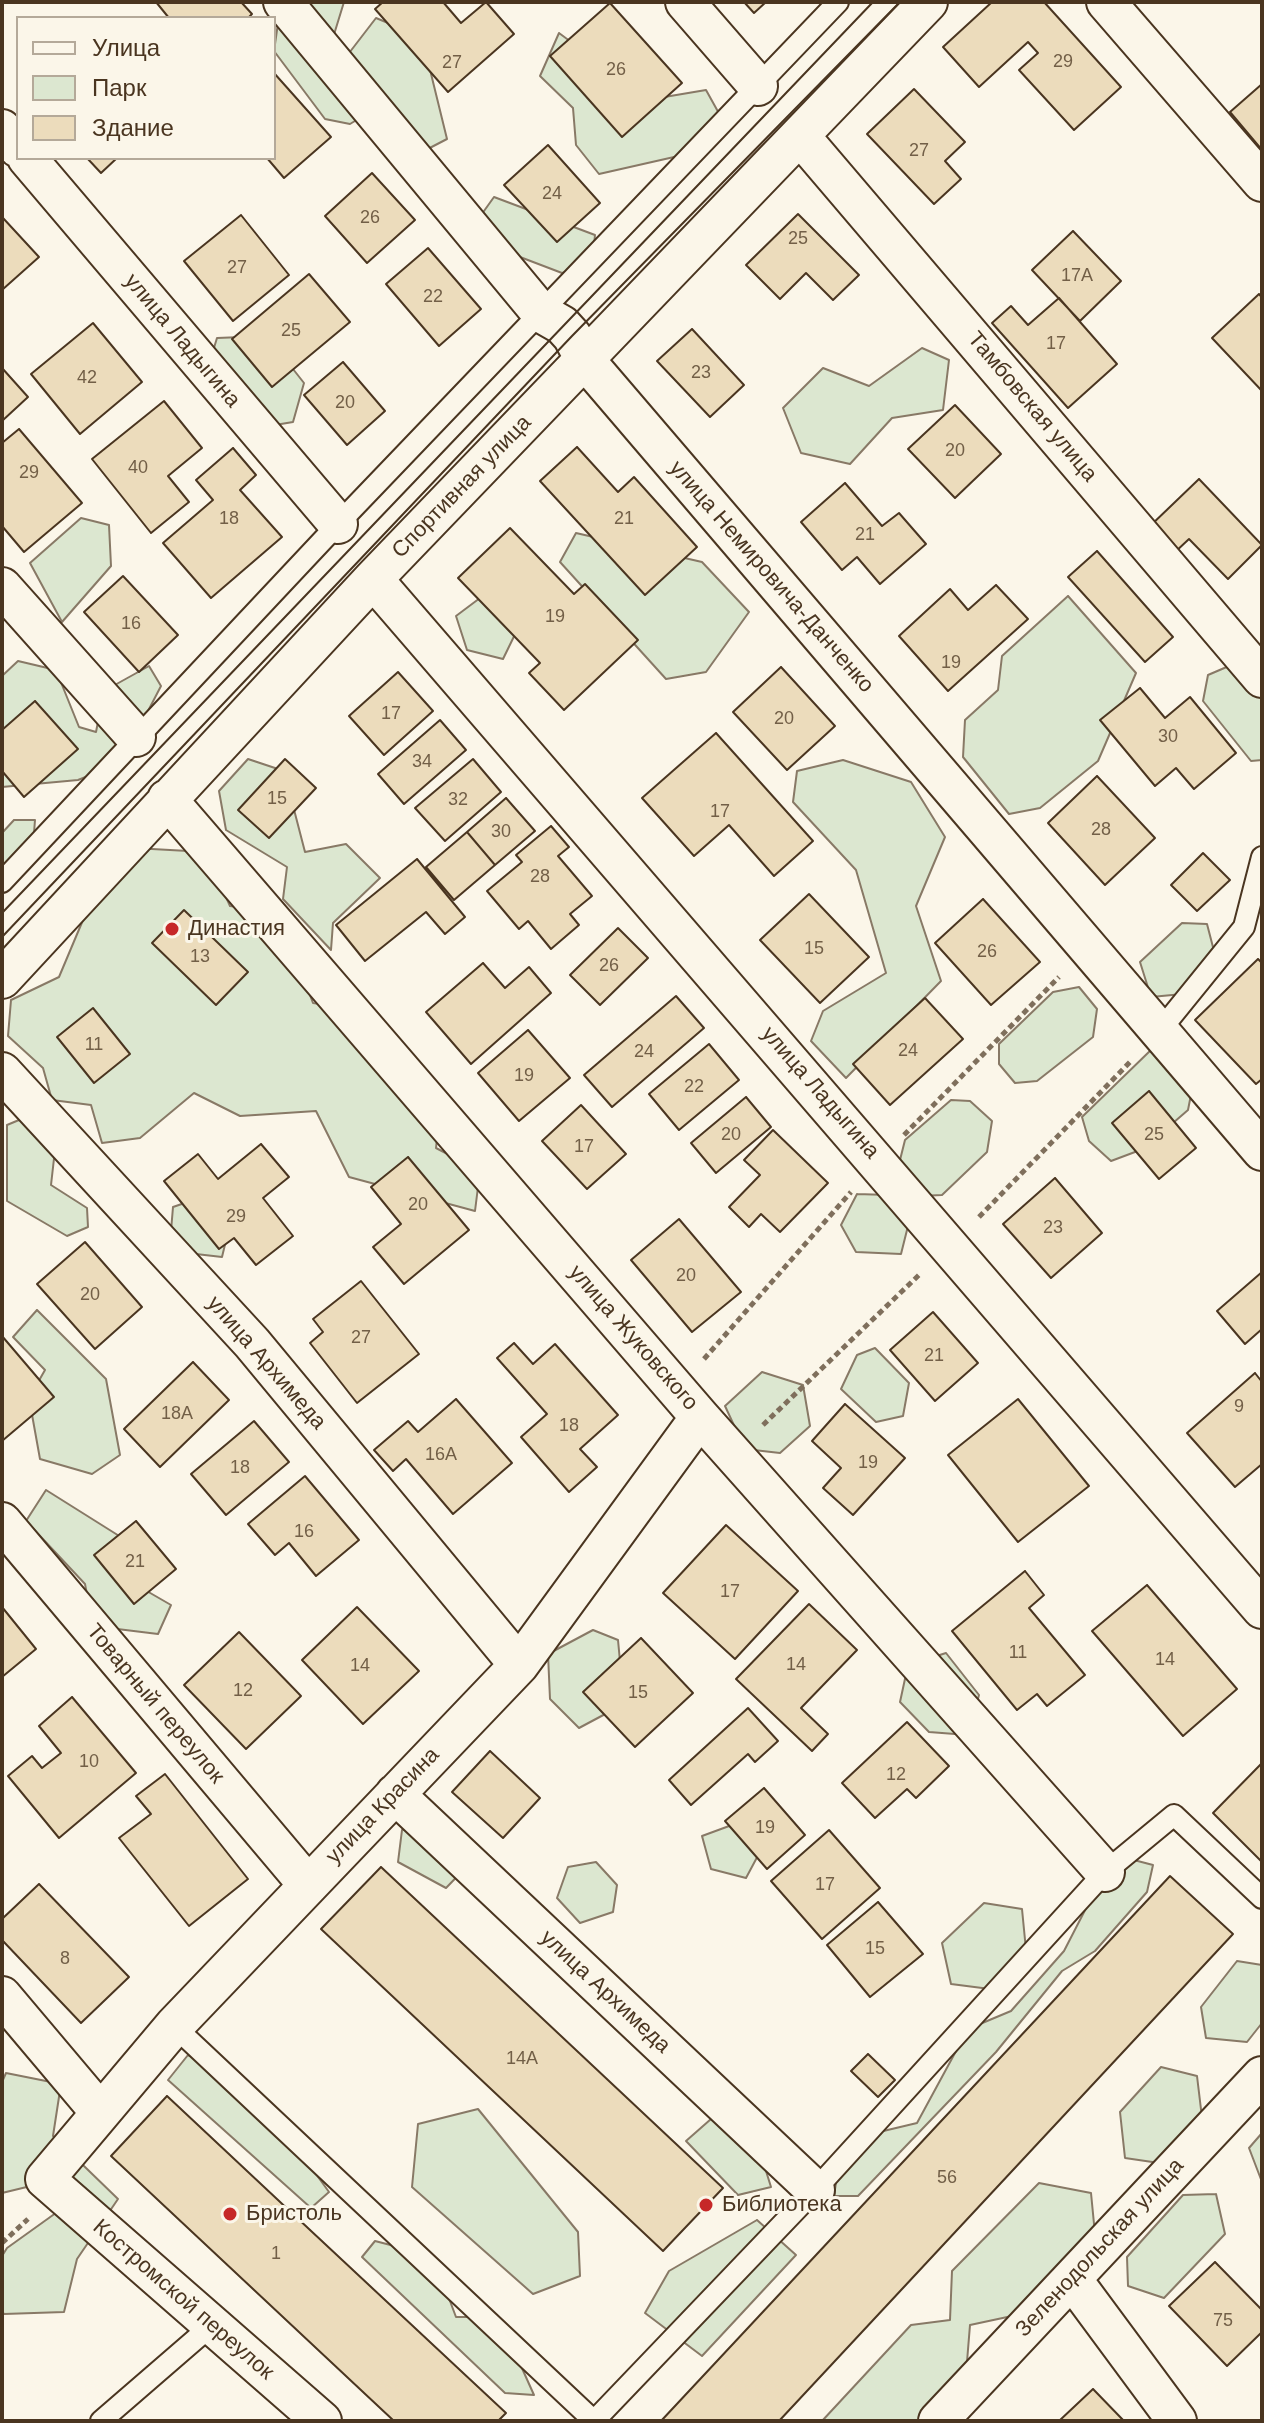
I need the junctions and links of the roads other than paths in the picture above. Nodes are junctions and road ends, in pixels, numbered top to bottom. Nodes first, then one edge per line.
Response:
1 (283, 2) edge
2 (685, 2) edge
3 (838, 2) edge
4 (928, 2) edge
5 (1106, 2) edge
6 (758, 86) junction
7 (2, 129) edge
8 (801, 137) junction
9 (16, 146) edge
10 (29, 160) edge
11 (1262, 182) edge
12 (541, 313) junction
13 (585, 360) junction
14 (338, 524) junction
15 (373, 579) junction
16 (2, 587) edge
17 (1262, 678) edge
18 (136, 737) junction
19 (167, 799) junction
20 (1262, 857) edge
21 (2, 882) edge
22 (2, 979) edge
23 (1158, 1033) junction
24 (2, 1072) edge
25 (1262, 1151) edge
26 (700, 1417) junction
27 (2, 1522) edge
28 (1262, 1609) edge
29 (519, 1665) junction
30 (395, 1794) junction
31 (1105, 1872) junction
32 (308, 1885) junction
33 (1262, 1898) edge
34 (2, 1996) edge
35 (174, 2026) junction
36 (1262, 2076) edge
37 (99, 2111) junction
38 (45, 2179) joint
39 (815, 2190) junction
40 (1072, 2279) junction
41 (212, 2325) junction
42 (101, 2421) edge
43 (322, 2421) edge
44 (594, 2421) edge
45 (938, 2421) edge
46 (1177, 2421) edge

1 - 12 street, улица Немировича-Данченко
2 - 6 street
3 - 6 lane
4 - 8 street, Спортивная улица
5 - 11 street
6 - 12 lane
7 - 9 street
8 - 13 street, Спортивная улица
8 - 17 street, Тамбовская улица
10 - 14 street, улица Ладыгина
12 - 13 street, улица Немировича-Данченко
12 - 14 lane
13 - 15 street, Спортивная улица
13 - 23 street, улица Немировича-Данченко
14 - 18 lane
15 - 19 street, Спортивная улица
15 - 28 street, улица Ладыгина
16 - 18 street
18 - 21 lane
19 - 22 street, Спортивная улица
19 - 26 street, улица Жуковского
20 - 23 lane
23 - 25 street, улица Немировича-Данченко
24 - 29 street, улица Архимеда
26 - 29 street, улица Красина
26 - 31 street, улица Жуковского
27 - 32 street, Товарный переулок
29 - 30 street, улица Красина
30 - 32 street, улица Красина
30 - 39 street, улица Архимеда
31 - 33 lane
31 - 39 lane
32 - 35 street, улица Красина
34 - 37 street
35 - 37 street, улица Красина
35 - 44 lane
36 - 40 street, Зеленодольская улица
37 - 38 street, улица Красина
38 - 41 street, Костромской переулок
39 - 44 lane
40 - 45 street, Зеленодольская улица
40 - 46 street
41 - 42 lane
41 - 43 street, Костромской переулок

